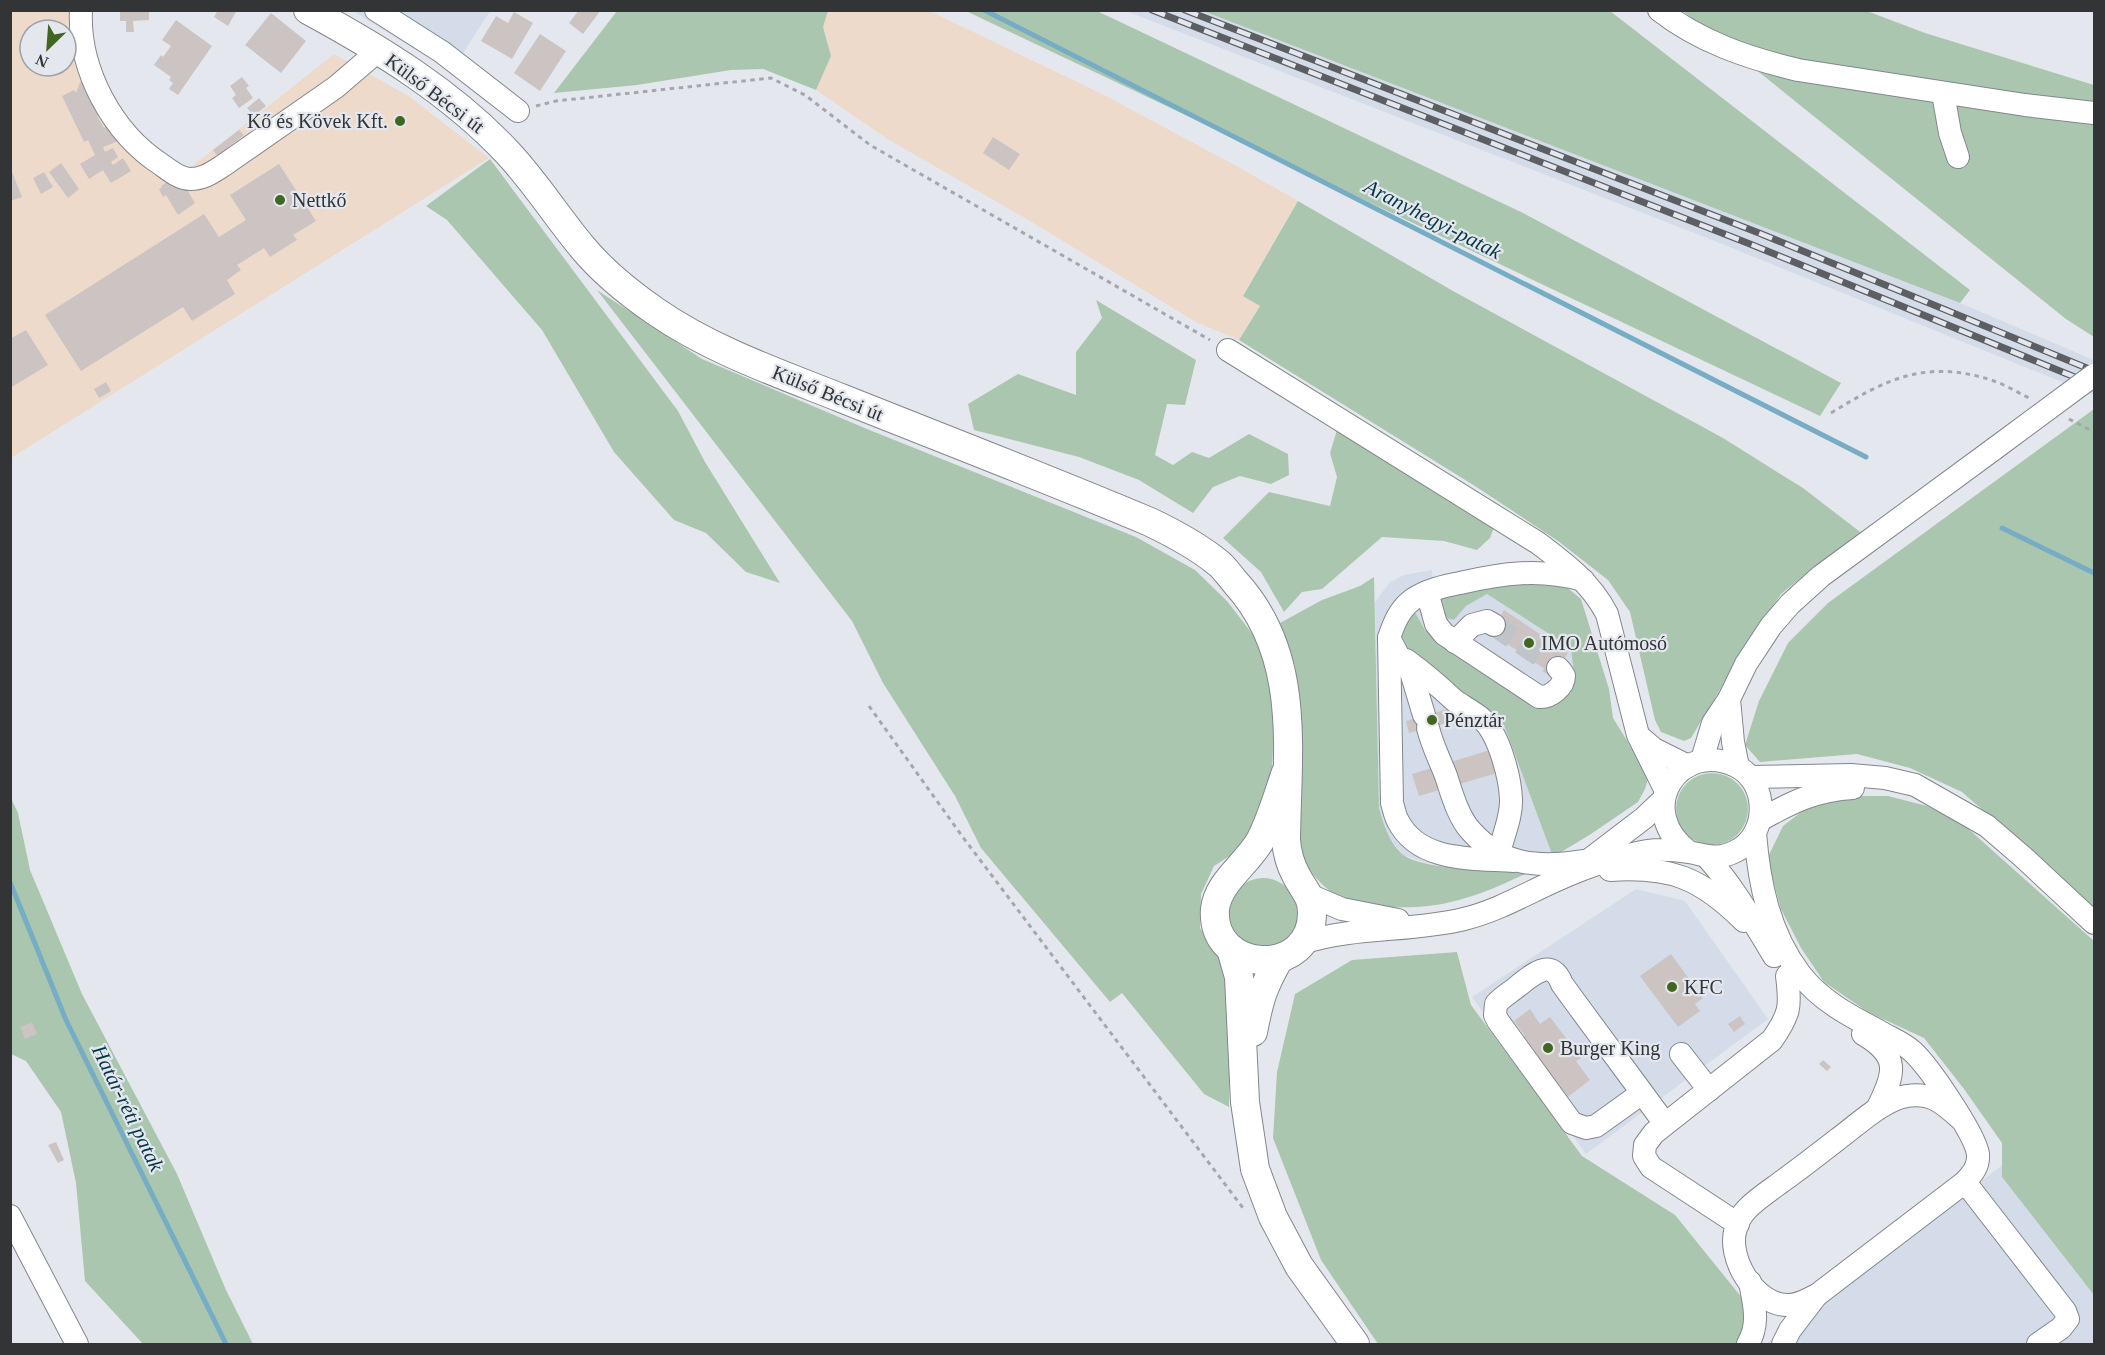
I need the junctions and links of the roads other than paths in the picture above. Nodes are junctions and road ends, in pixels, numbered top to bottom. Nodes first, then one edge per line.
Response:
1 (81, 10) edge
2 (308, 10) edge
3 (376, 10) edge
4 (1659, 10) edge
5 (378, 51) junction
6 (1943, 93) junction
7 (518, 111) road end
8 (2094, 113) edge
9 (1958, 157) dead end
10 (1228, 351) road end
11 (2094, 375) edge
12 (1585, 581) junction
13 (1427, 592) junction
14 (1494, 625) tunnel mouth
15 (1455, 642) junction
16 (1394, 647) junction
17 (1558, 668) dead end
18 (1729, 699) junction
19 (1638, 735) junction
20 (1695, 763) junction
21 (1286, 772) junction
22 (1744, 772) junction
23 (1665, 795) junction
24 (1947, 803) junction
25 (1758, 827) junction
26 (1698, 855) junction
27 (1506, 857) junction
28 (1581, 866) junction
29 (1236, 873) junction
30 (1303, 886) junction
31 (2094, 923) edge
32 (1430, 924) junction
33 (1302, 943) junction
34 (1768, 946) junction
35 (1231, 949) junction
36 (1279, 959) junction
37 (1787, 976) junction
38 (1681, 1054) dead end
39 (1245, 1078) junction
40 (1709, 1090) junction
41 (1642, 1093) junction
42 (1877, 1109) junction
43 (1962, 1120) junction
44 (1665, 1124) junction
45 (1965, 1182) junction
46 (10, 1216) edge
47 (1738, 1224) junction
48 (1749, 1282) junction
49 (1817, 1295) junction
50 (1780, 1305) junction
51 (1788, 1335) edge
52 (77, 1344) edge
53 (1355, 1344) edge
54 (1748, 1344) edge
55 (2038, 1344) edge

1 - 5 street
2 - 5 main road, Külső Bécsi út
3 - 7 street
4 - 6 street
5 - 21 main road, Külső Bécsi út
6 - 8 street
6 - 9 street
10 - 12 street
11 - 18 street, bridge
12 - 13 street
12 - 19 street
13 - 15 street
13 - 16 street
14 - 15 street
15 - 17 street
16 - 27 street
16 - 27 street
16 - 27 street
18 - 20 street
18 - 22 street
19 - 20 street
19 - 23 street
20 - 22 street
20 - 23 street
21 - 29 main road
21 - 30 main road
22 - 24 street
22 - 25 street
23 - 26 street
23 - 28 street
24 - 25 street
24 - 31 street
25 - 26 street
25 - 43 street
26 - 28 street
26 - 34 street
27 - 28 street
28 - 32 street
28 - 34 street
29 - 30 main road
29 - 35 main road
30 - 32 street
30 - 33 main road
32 - 33 street
33 - 36 main road
34 - 37 street
35 - 36 main road
35 - 39 main road
36 - 39 main road
37 - 40 street
37 - 42 street
38 - 40 street
39 - 53 main road
40 - 44 street
41 - 41 street
41 - 44 street
42 - 43 street
42 - 47 street
43 - 45 street
44 - 47 street
45 - 49 street
45 - 55 street
46 - 52 street
47 - 48 street
48 - 50 street
48 - 54 street
49 - 50 street
49 - 51 street
50 - 51 street

